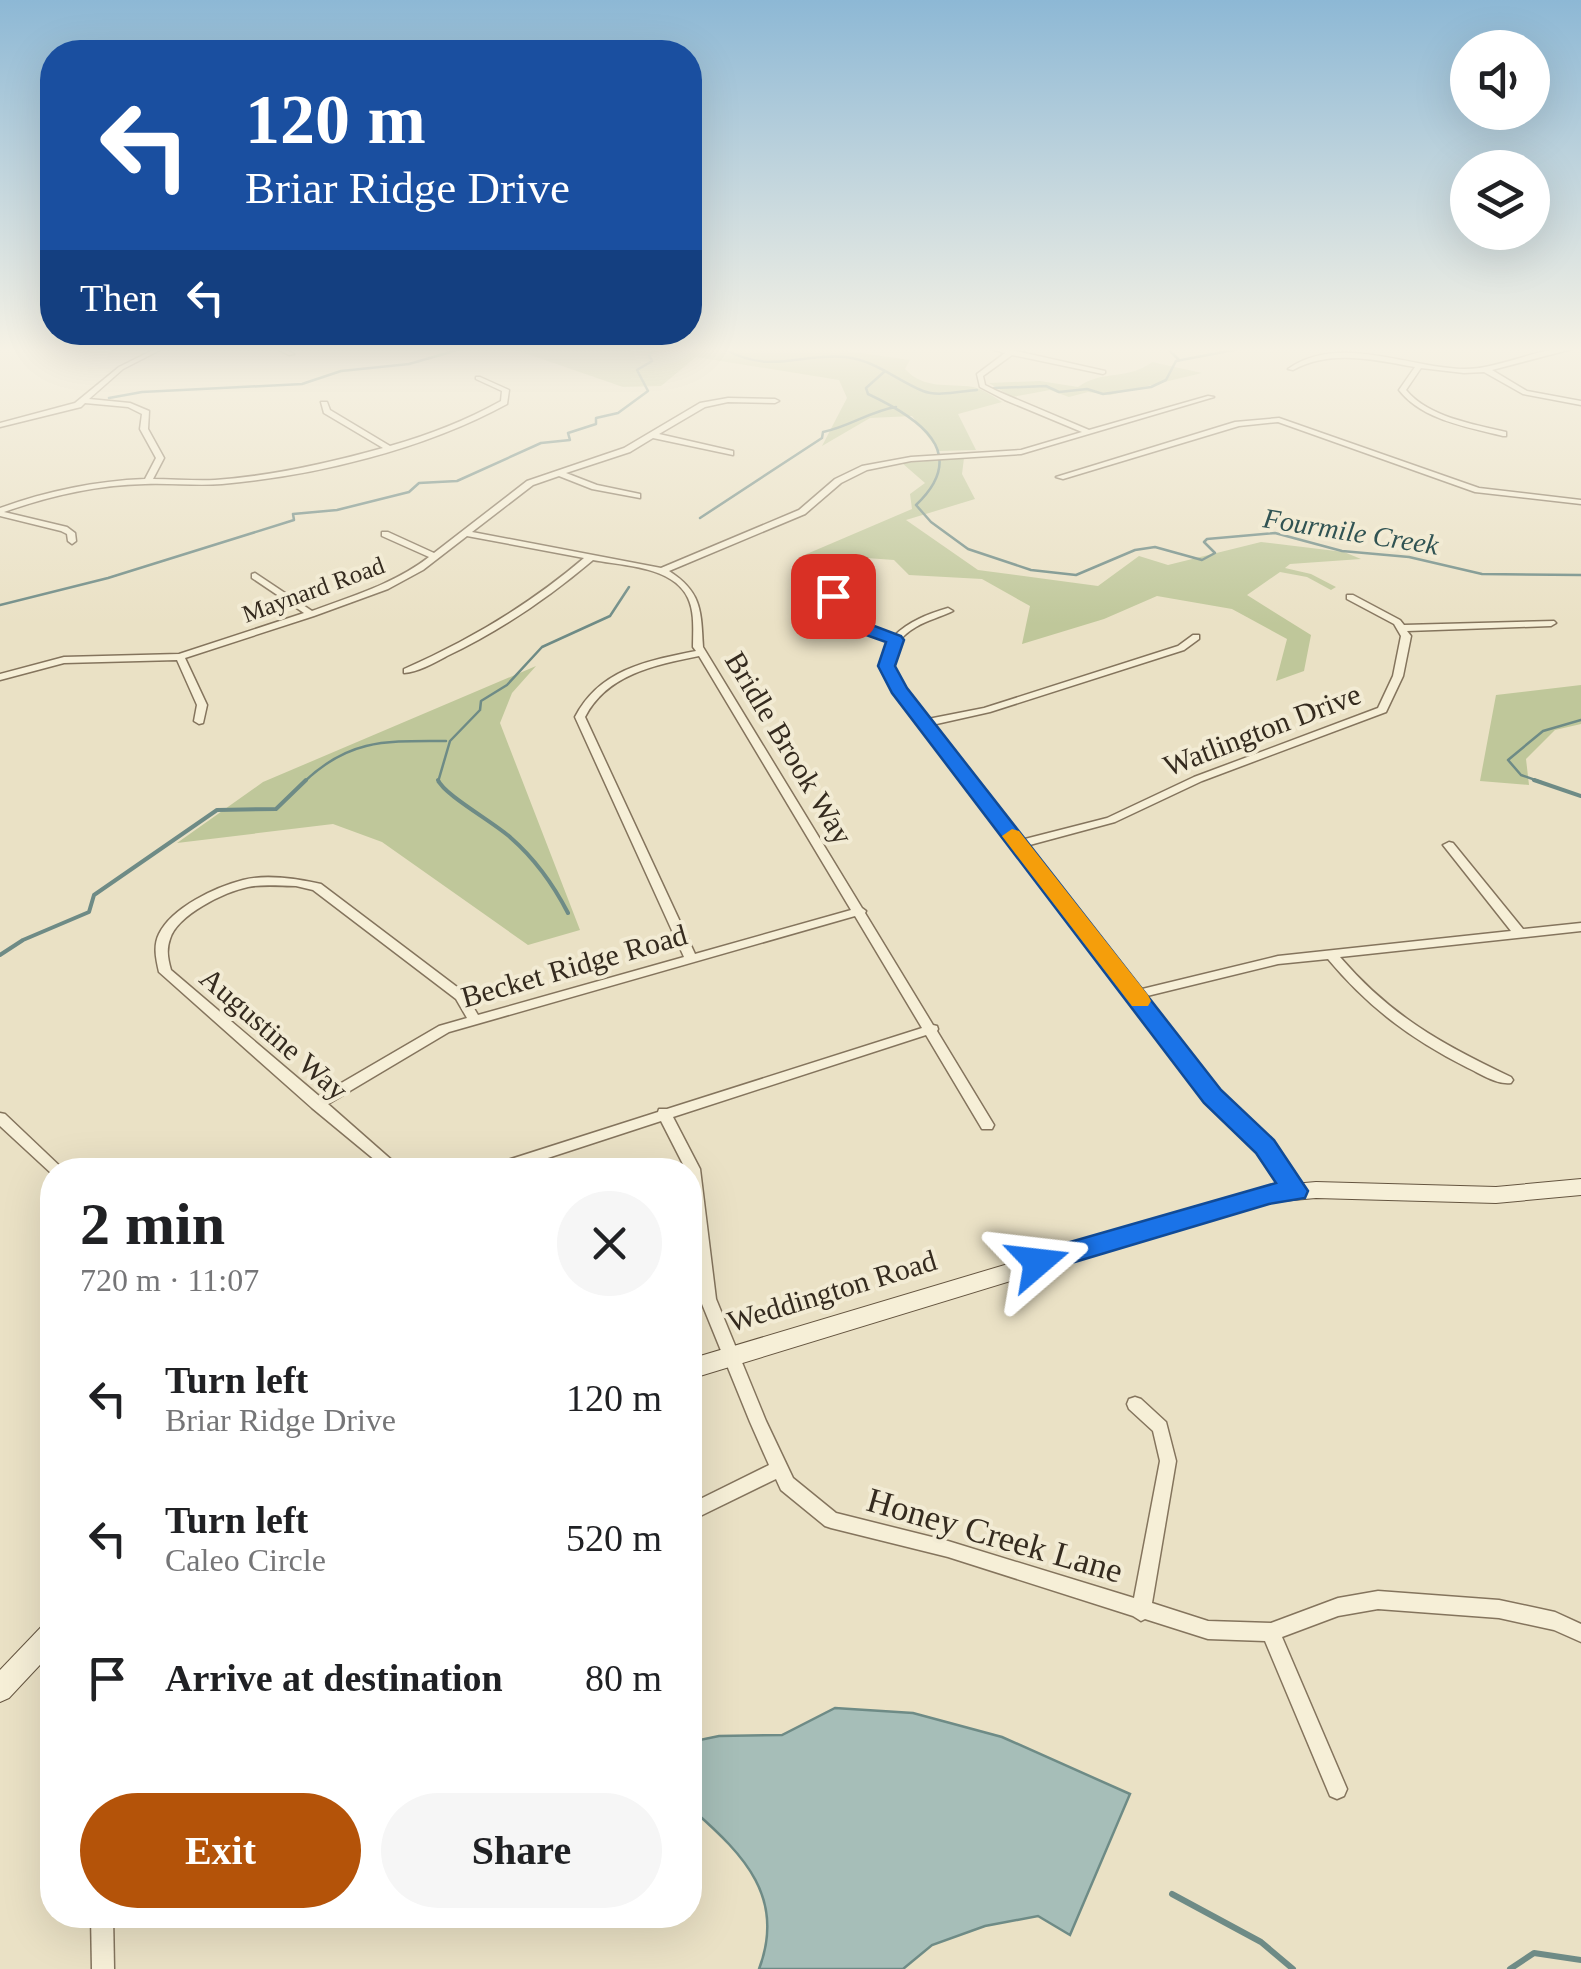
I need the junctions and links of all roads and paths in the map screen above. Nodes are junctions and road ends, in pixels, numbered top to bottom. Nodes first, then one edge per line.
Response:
1 (151, 441) edge
2 (377, 441) edge
3 (402, 441) edge
4 (641, 441) edge
5 (678, 441) edge
6 (1058, 441) edge
7 (1181, 441) edge
8 (1340, 441) edge
9 (386, 446) junction
10 (730, 453) dead end
11 (558, 472) junction
12 (1060, 477) dead end
13 (148, 481) junction
14 (637, 496) dead end
15 (1581, 502) edge
16 (0, 513) edge
17 (467, 533) junction
18 (385, 534) dead end
19 (72, 541) dead end
20 (436, 556) junction
21 (591, 556) junction
22 (662, 571) junction
23 (255, 576) dead end
24 (834, 586) dead end
25 (1350, 597) dead end
26 (948, 611) dead end
27 (311, 614) junction
28 (1551, 623) dead end
29 (1402, 628) junction
30 (1196, 637) dead end
31 (895, 640) junction
32 (702, 653) junction
33 (180, 657) junction
34 (406, 671) dead end
35 (0, 678) edge
36 (199, 721) dead end
37 (925, 724) junction
38 (1019, 844) junction
39 (1449, 845) dead end
40 (860, 912) junction
41 (1581, 926) edge
42 (1519, 932) junction
43 (1330, 953) junction
44 (691, 958) junction
45 (1135, 994) junction
46 (474, 1020) junction
47 (932, 1029) junction
48 (1506, 1080) dead end
49 (317, 1104) junction
50 (664, 1113) junction
51 (0, 1118) edge
52 (987, 1125) dead end
53 (44, 1158) edge
54 (382, 1158) edge
55 (530, 1158) edge
56 (687, 1158) edge
57 (1581, 1188) edge
58 (1295, 1191) junction
59 (702, 1247) edge
60 (734, 1356) junction
61 (702, 1365) edge
62 (1135, 1404) dead end
63 (778, 1469) junction
64 (702, 1508) edge
65 (1141, 1612) junction
66 (1270, 1632) junction
67 (1581, 1632) edge
68 (40, 1646) edge
69 (0, 1688) edge
70 (1337, 1789) dead end
71 (102, 1928) edge
72 (103, 1969) edge

1 - 13 street
2 - 9 street
3 - 9 street
4 - 11 street, Maynard Road
5 - 10 street
6 - 22 street
7 - 12 street
8 - 15 street
9 - 13 street
11 - 14 street
11 - 17 street, Maynard Road
13 - 16 street
16 - 19 street
17 - 20 street, Maynard Road
17 - 21 street
18 - 20 street
20 - 27 street, Maynard Road
21 - 22 street
21 - 34 street
22 - 32 street, Bridle Brook Way
23 - 27 street
24 - 31 street
25 - 29 street
26 - 31 street
27 - 33 street, Maynard Road
28 - 29 street
29 - 38 street, Watlington Drive
30 - 37 street
31 - 37 street
32 - 40 street, Bridle Brook Way
32 - 44 street
33 - 35 street, Maynard Road
33 - 36 street
37 - 38 street
38 - 45 street
39 - 42 street
40 - 44 street, Becket Ridge Road
40 - 47 street, Bridle Brook Way
41 - 42 street
42 - 43 street
43 - 45 street
43 - 48 street
44 - 46 street, Becket Ridge Road
45 - 58 street
46 - 49 street, Becket Ridge Road
46 - 49 street, Augustine Way
47 - 50 street
47 - 52 street, Bridle Brook Way
49 - 54 street, Augustine Way
50 - 55 street
50 - 56 street, Honey Creek Lane
51 - 53 street
57 - 58 main road, Weddington Road
58 - 60 main road, Weddington Road
59 - 60 street, Honey Creek Lane
60 - 61 main road, Weddington Road
60 - 63 street, Honey Creek Lane
62 - 65 street
63 - 64 street
63 - 65 street, Honey Creek Lane
65 - 66 street, Honey Creek Lane
66 - 67 street, Honey Creek Lane
66 - 70 street
68 - 69 main road
71 - 72 street

